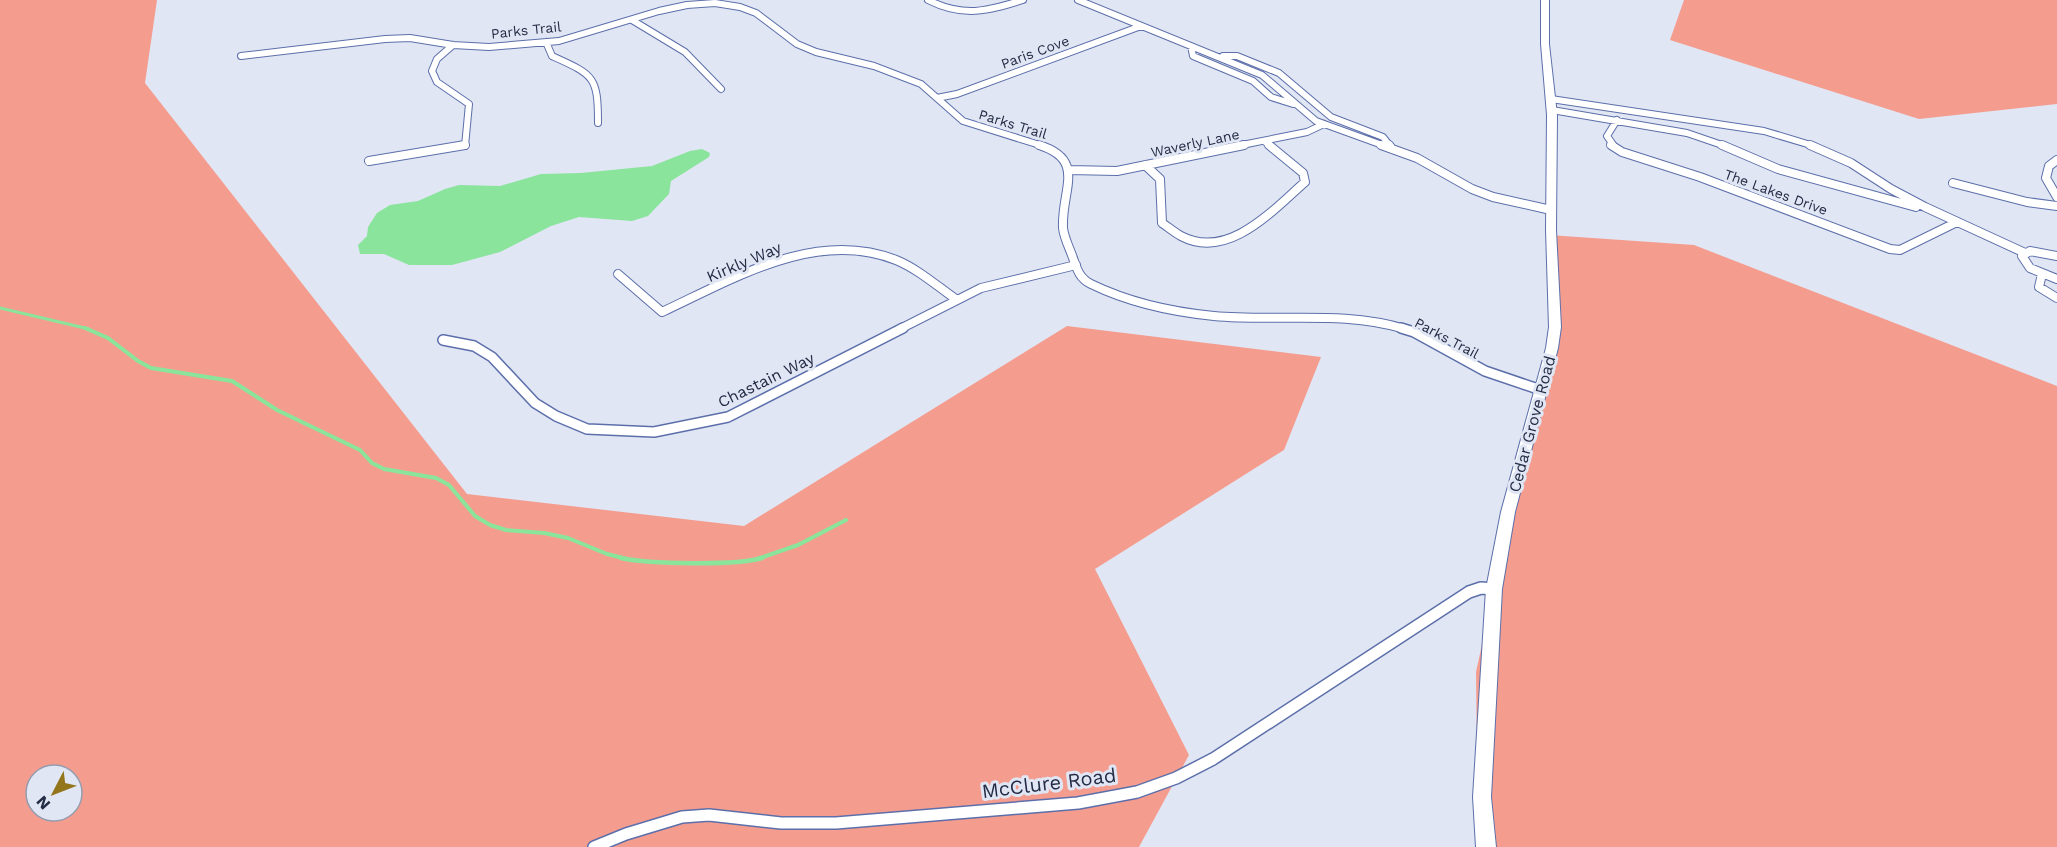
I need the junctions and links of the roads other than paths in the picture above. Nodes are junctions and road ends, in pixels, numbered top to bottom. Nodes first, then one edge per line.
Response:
1 (928, 0) edge
2 (1023, 0) edge
3 (1078, 0) edge
4 (1545, 0) edge
5 (632, 20) junction
6 (1140, 26) junction
7 (546, 42) junction
8 (453, 45) junction
9 (1191, 46) junction
10 (1214, 55) junction
11 (241, 56) dead end
12 (721, 89) dead end
13 (937, 98) junction
14 (1551, 99) junction
15 (1299, 105) junction
16 (1552, 110) junction
17 (1617, 120) junction
18 (598, 123) dead end
19 (1324, 124) junction
20 (1264, 141) junction
21 (1392, 149) junction
22 (369, 160) dead end
23 (2057, 160) edge
24 (1145, 165) junction
25 (1069, 170) junction
26 (1871, 176) junction
27 (1953, 183) dead end
28 (1847, 187) junction
29 (2057, 197) edge
30 (2057, 206) edge
31 (1551, 210) junction
32 (1943, 215) junction
33 (1957, 222) junction
34 (2025, 253) junction
35 (2057, 256) edge
36 (1076, 265) junction
37 (618, 274) dead end
38 (2042, 274) junction
39 (2057, 279) edge
40 (2057, 298) edge
41 (957, 300) junction
42 (443, 340) dead end
43 (1541, 390) junction
44 (1494, 589) junction
45 (594, 847) edge
46 (1486, 847) edge

1 - 2 street
3 - 6 street
4 - 14 main road, Cedar Grove Road
5 - 7 street, Parks Trail
5 - 12 street
5 - 13 street, Parks Trail
6 - 9 street
6 - 13 street, Paris Cove
7 - 8 street, Parks Trail
7 - 18 street
8 - 11 street, Parks Trail
8 - 22 street
9 - 10 street
9 - 15 street
10 - 15 street
10 - 21 street
13 - 25 street, Parks Trail
14 - 16 main road, Cedar Grove Road
14 - 26 street, The Lakes Drive
15 - 19 street
16 - 17 street, The Lakes Drive
16 - 31 main road, Cedar Grove Road
17 - 28 street, The Lakes Drive
17 - 33 street, The Lakes Drive
19 - 20 street, Waverly Lane
19 - 21 street
20 - 24 street, Waverly Lane
20 - 24 street
21 - 31 street
23 - 29 street
24 - 25 street, Waverly Lane
25 - 36 street, Parks Trail
26 - 28 street, The Lakes Drive
26 - 32 street, The Lakes Drive
27 - 30 street
28 - 32 street, The Lakes Drive
31 - 43 main road, Cedar Grove Road
32 - 33 street, The Lakes Drive
33 - 34 street, The Lakes Drive
34 - 35 street, The Lakes Drive
34 - 38 street, The Lakes Drive
36 - 41 street, Chastain Way
36 - 43 street, Parks Trail
37 - 41 street, Kirkly Way
38 - 39 street, The Lakes Drive
38 - 40 street
41 - 42 street, Chastain Way
43 - 44 main road, Cedar Grove Road
44 - 45 street, McClure Road
44 - 46 main road, Cedar Grove Road

